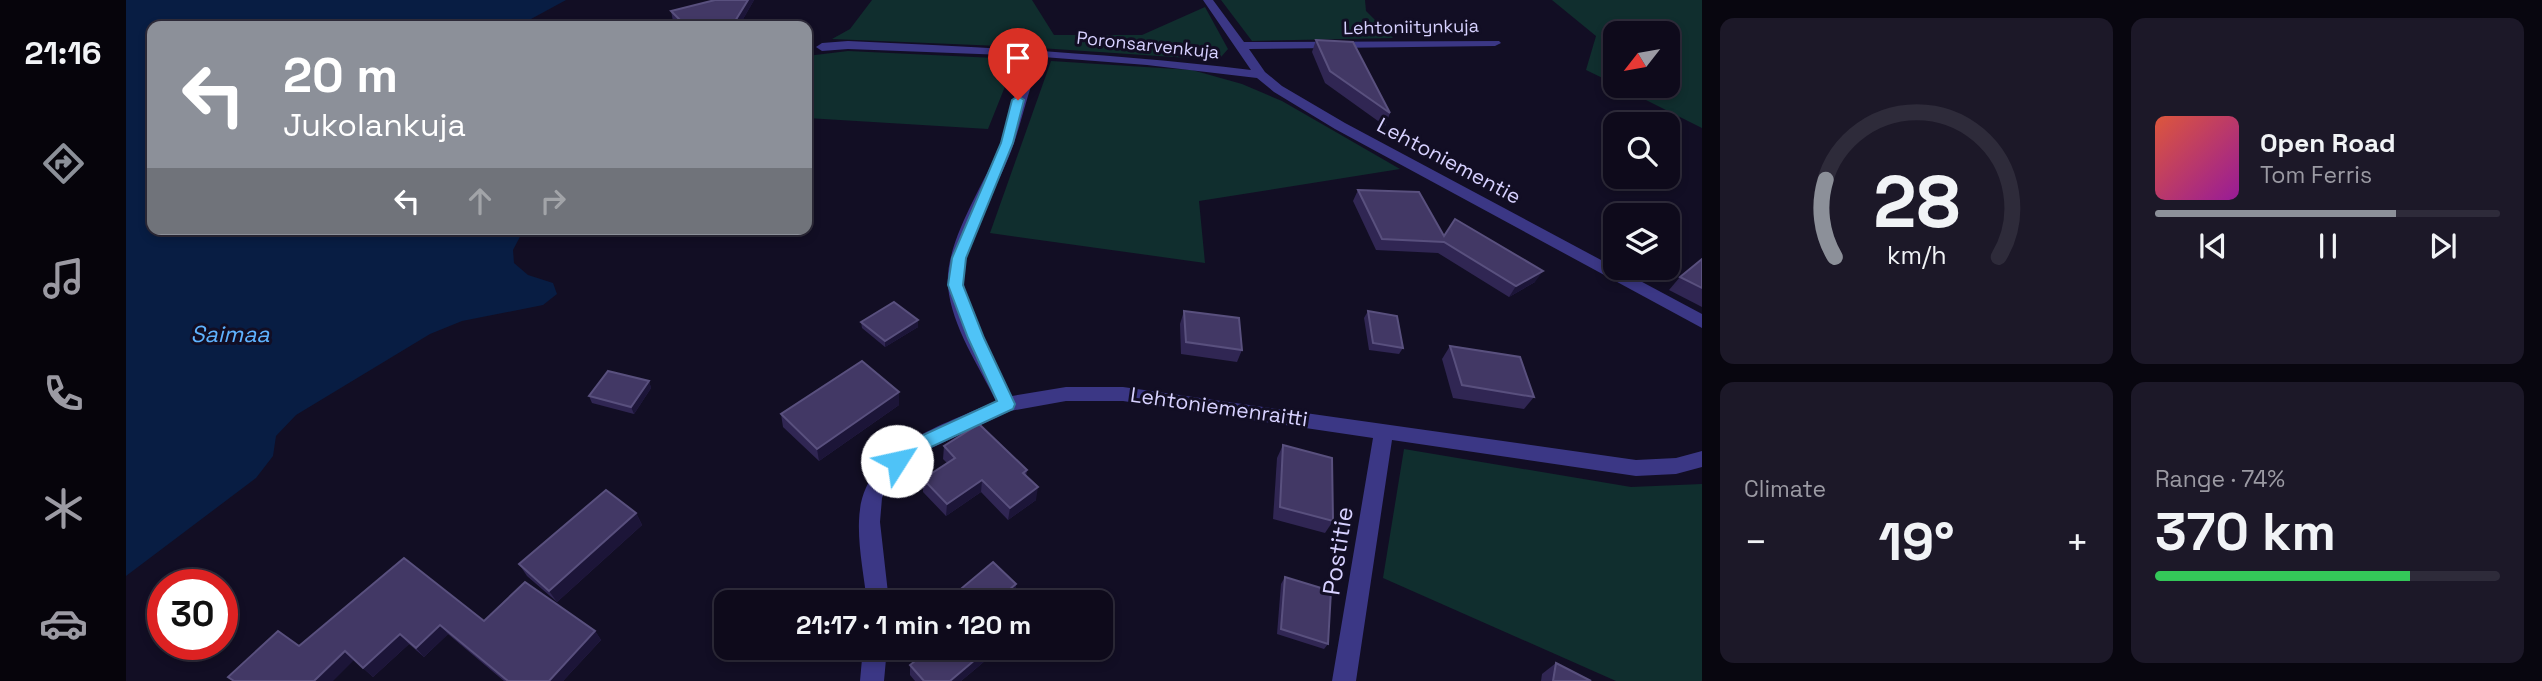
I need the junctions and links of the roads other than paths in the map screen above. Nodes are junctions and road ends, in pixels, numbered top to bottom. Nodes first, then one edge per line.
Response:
1 (1209, 0) edge
2 (1495, 43) dead end
3 (1242, 46) junction
4 (822, 47) dead end
5 (1039, 53) junction
6 (1261, 75) junction
7 (1702, 322) edge
8 (1007, 404) junction
9 (1384, 430) junction
10 (1702, 459) edge
11 (877, 590) edge
12 (874, 660) edge
13 (872, 681) edge
14 (1344, 681) edge

1 - 3 street, Lehtoniementie
2 - 3 street, Lehtoniitynkuja
3 - 6 street, Lehtoniementie
4 - 5 street, Poronsarvenkuja
5 - 6 street, Poronsarvenkuja
5 - 8 street
6 - 7 street, Lehtoniementie
8 - 9 street, Lehtoniemenraitti
8 - 11 street, Lehtoniemenraitti
9 - 10 street, Lehtoniemenraitti
9 - 14 street, Postitie
12 - 13 street

